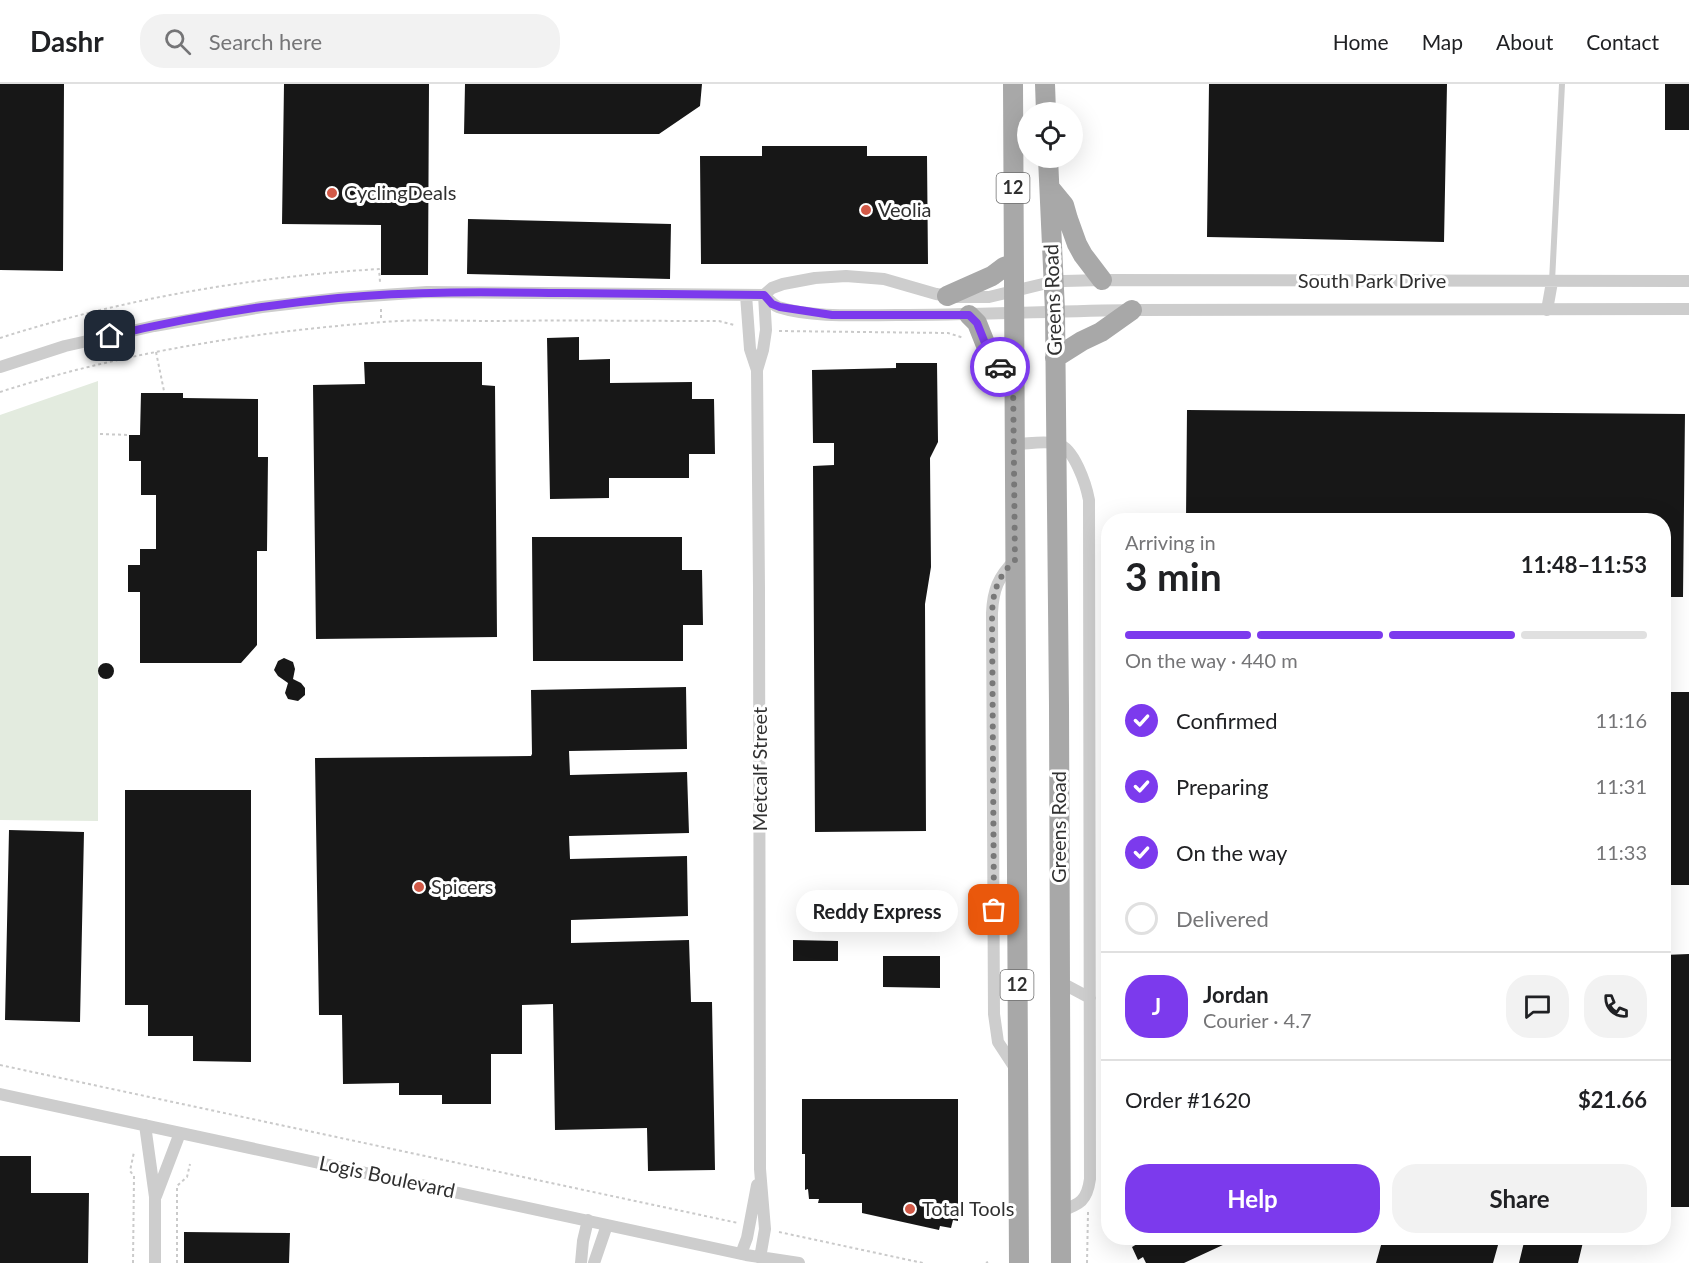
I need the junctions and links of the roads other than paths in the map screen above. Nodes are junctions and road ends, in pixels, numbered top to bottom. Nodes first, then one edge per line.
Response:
1 (1013, 84) edge
2 (1045, 84) edge
3 (1562, 84) edge
4 (1046, 102) edge
5 (1049, 168) edge
6 (1050, 188) junction
7 (1013, 264) junction
8 (1102, 280) junction
9 (1689, 281) edge
10 (1054, 282) junction
11 (1552, 282) junction
12 (1014, 291) junction
13 (746, 295) junction
14 (764, 295) junction
15 (947, 296) junction
16 (1689, 309) edge
17 (1132, 310) junction
18 (1547, 310) junction
19 (1055, 311) junction
20 (1013, 314) junction
21 (969, 315) junction
22 (1055, 358) junction
23 (0, 367) edge
24 (757, 370) junction
25 (1013, 376) junction
26 (1055, 443) junction
27 (1015, 444) junction
28 (1060, 982) junction
29 (1090, 998) junction
30 (0, 1094) edge
31 (145, 1125) junction
32 (180, 1133) junction
33 (760, 1169) junction
34 (155, 1197) junction
35 (1061, 1211) junction
36 (588, 1220) junction
37 (608, 1225) junction
38 (741, 1254) junction
39 (760, 1258) junction
40 (778, 1262) edge
41 (1062, 1262) edge
42 (155, 1263) edge
43 (581, 1263) edge
44 (594, 1263) edge
45 (799, 1263) edge
46 (1019, 1263) edge

1 - 7 main road, Greens Road / 12
2 - 4 main road
3 - 11 lane
5 - 6 main road, Greens Road / 12
6 - 8 main road
6 - 10 main road, Greens Road / 12
7 - 12 main road, Greens Road / 12
7 - 15 main road
8 - 10 street, South Park Drive
8 - 11 street, South Park Drive
9 - 11 street, South Park Drive
10 - 12 street, South Park Drive
10 - 19 main road, Greens Road / 12
11 - 18 street
12 - 15 street, South Park Drive
12 - 20 main road, Greens Road / 12
13 - 14 street
13 - 23 street
13 - 24 street, Metcalf Street
14 - 15 street, South Park Drive
14 - 21 street, South Park Drive
14 - 24 street, Metcalf Street
16 - 18 street, South Park Drive
17 - 18 street, South Park Drive
17 - 19 street, South Park Drive
17 - 22 main road
19 - 20 street, South Park Drive
19 - 22 main road, Greens Road / 12
20 - 21 street, South Park Drive
20 - 25 main road, Greens Road / 12
21 - 25 main road
22 - 26 main road, Greens Road / 12
24 - 33 street, Metcalf Street
25 - 27 main road, Greens Road / 12
26 - 27 street
26 - 28 main road, Greens Road / 12
26 - 29 street, Greens Road
27 - 46 main road, Greens Road / 12
28 - 29 street
28 - 35 main road, Greens Road / 12
29 - 35 street, Greens Road
30 - 31 street, Logis Boulevard
31 - 32 street, Logis Boulevard
31 - 34 street
32 - 34 street
32 - 36 street, Logis Boulevard
33 - 38 street, Metcalf Street
33 - 39 street, Metcalf Street
34 - 42 street
35 - 41 main road, Greens Road / 12
36 - 37 street, Logis Boulevard
36 - 43 street
37 - 38 street, Logis Boulevard
37 - 44 street
38 - 39 street, Logis Boulevard
39 - 40 street, Logis Boulevard
40 - 45 street, Logis Boulevard

